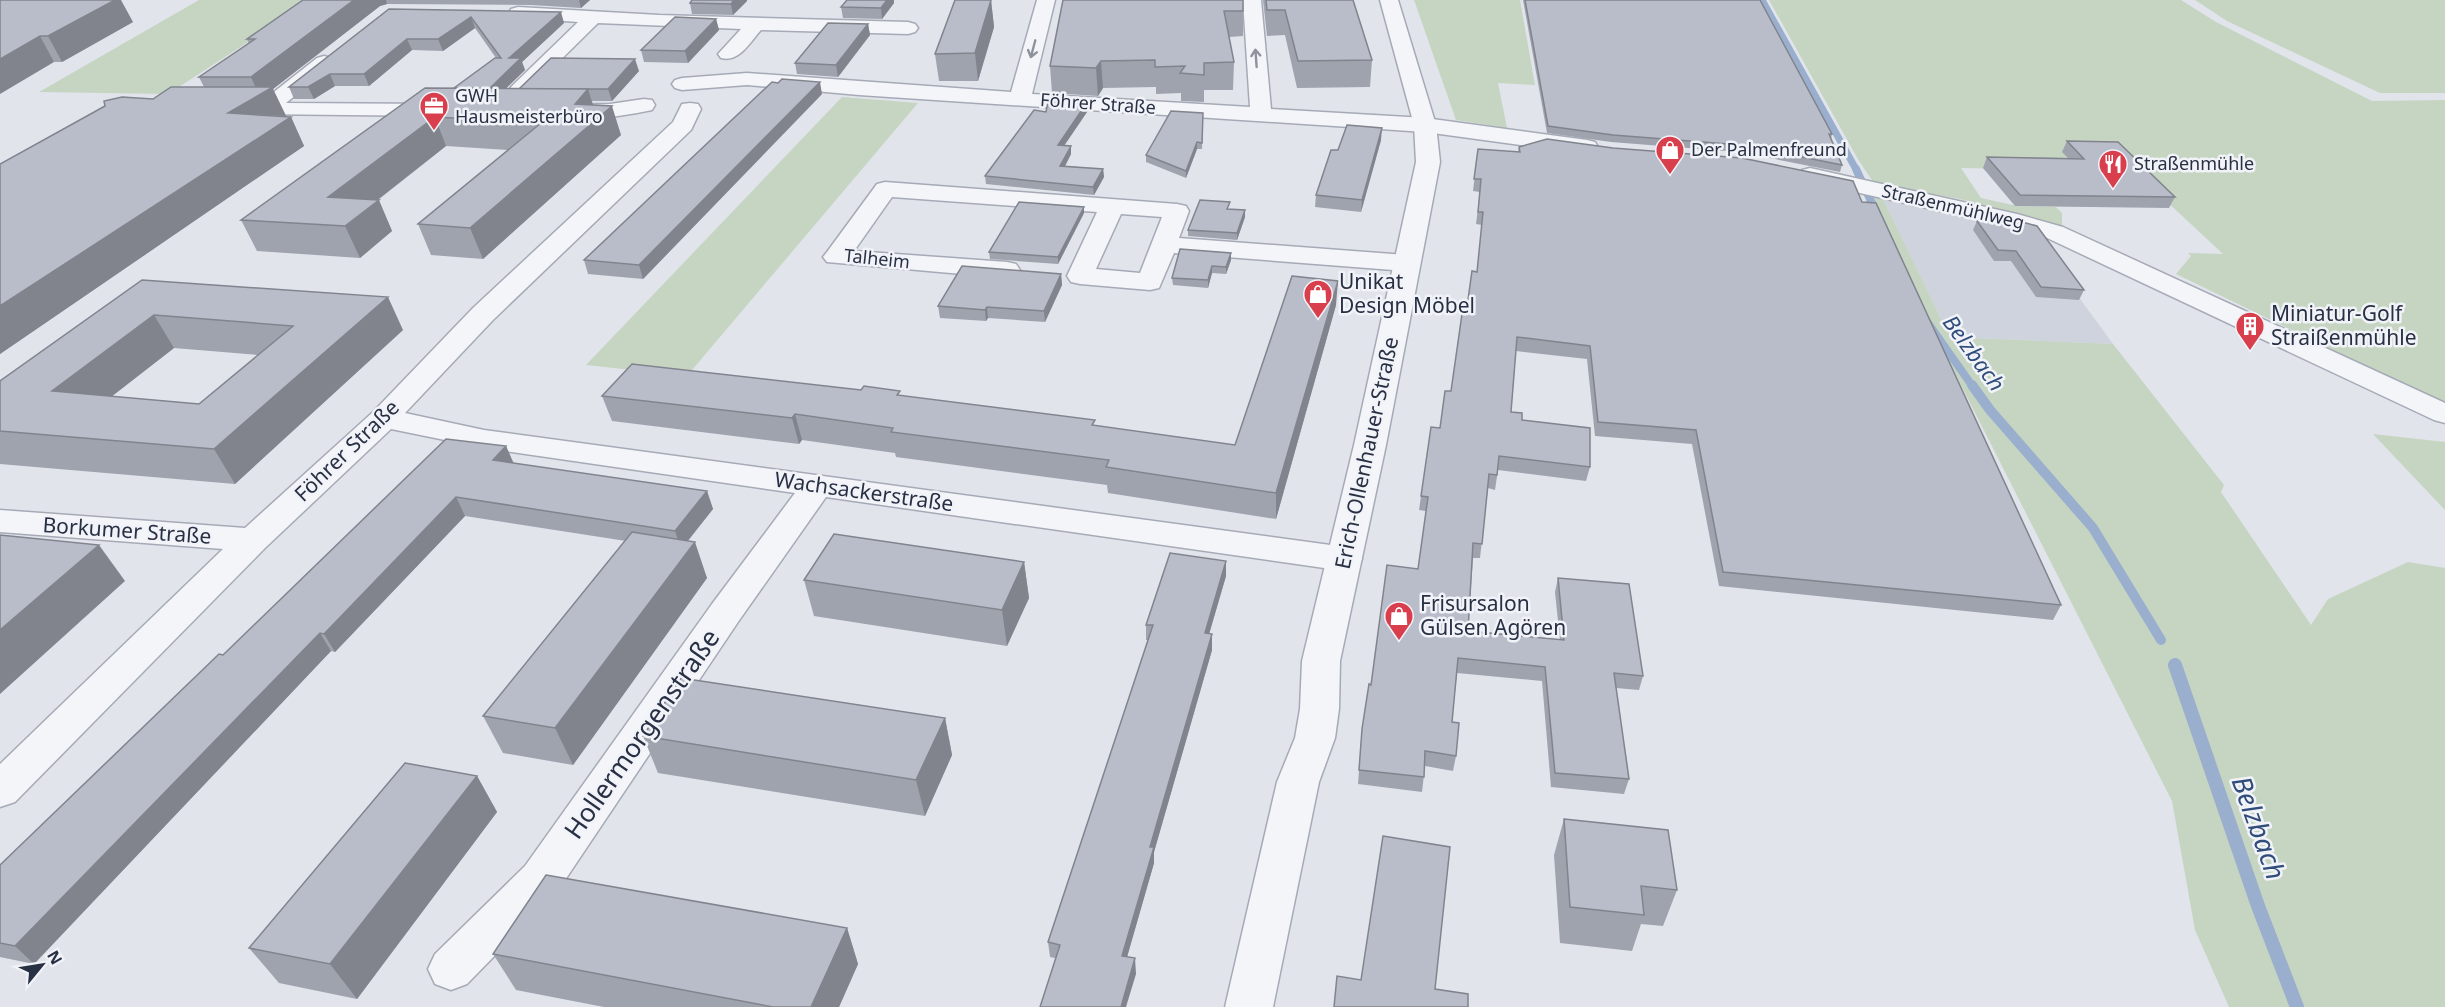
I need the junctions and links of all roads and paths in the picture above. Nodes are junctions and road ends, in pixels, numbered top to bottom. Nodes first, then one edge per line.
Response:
1 (1046, 0) edge
2 (1252, 0) edge
3 (1389, 0) edge
4 (495, 13) edge
5 (594, 17) junction
6 (756, 24) junction
7 (908, 28) dead end
8 (341, 49) edge
9 (728, 54) dead end
10 (772, 81) junction
11 (695, 96) junction
12 (1020, 98) junction
13 (517, 107) edge
14 (232, 108) edge
15 (265, 109) junction
16 (454, 110) edge
17 (552, 110) edge
18 (1261, 115) junction
19 (1425, 125) junction
20 (1611, 151) edge
21 (1792, 171) edge
22 (1112, 206) junction
23 (1164, 244) junction
24 (1406, 263) junction
25 (1057, 274) junction
26 (2445, 414) edge
27 (384, 418) junction
28 (817, 486) junction
29 (0, 521) edge
30 (253, 540) junction
31 (1345, 559) junction
32 (0, 790) edge
33 (452, 969) dead end
34 (1249, 1007) edge

1 -> 12 street
18 -> 2 street
3 - 19 street, Erich-Ollenhauer-Straße
4 - 5 street
5 - 6 street
5 - 13 street
6 - 7 street
6 - 9 street
8 - 15 street
10 - 11 street, Föhrer Straße
10 - 11 street, Föhrer Straße
10 - 12 street, Föhrer Straße
11 - 17 street, Föhrer Straße
11 - 27 street, Föhrer Straße
12 - 18 street, Föhrer Straße
14 - 15 street
15 - 16 street
18 - 19 street, Föhrer Straße
19 - 20 street
19 - 24 street, Erich-Ollenhauer-Straße
21 - 26 street, Straßenmühlweg
22 - 23 street, Talheim
22 - 25 street
22 - 25 street, Talheim
23 - 24 street
23 - 25 street, Talheim
24 - 31 street, Erich-Ollenhauer-Straße
27 - 28 street, Wachsackerstraße
27 - 30 street, Föhrer Straße
28 - 31 street, Wachsackerstraße
28 - 33 street, Hollermorgenstraße
29 - 30 street, Borkumer Straße
30 - 32 street, Föhrer Straße
31 - 34 street, Erich-Ollenhauer-Straße

